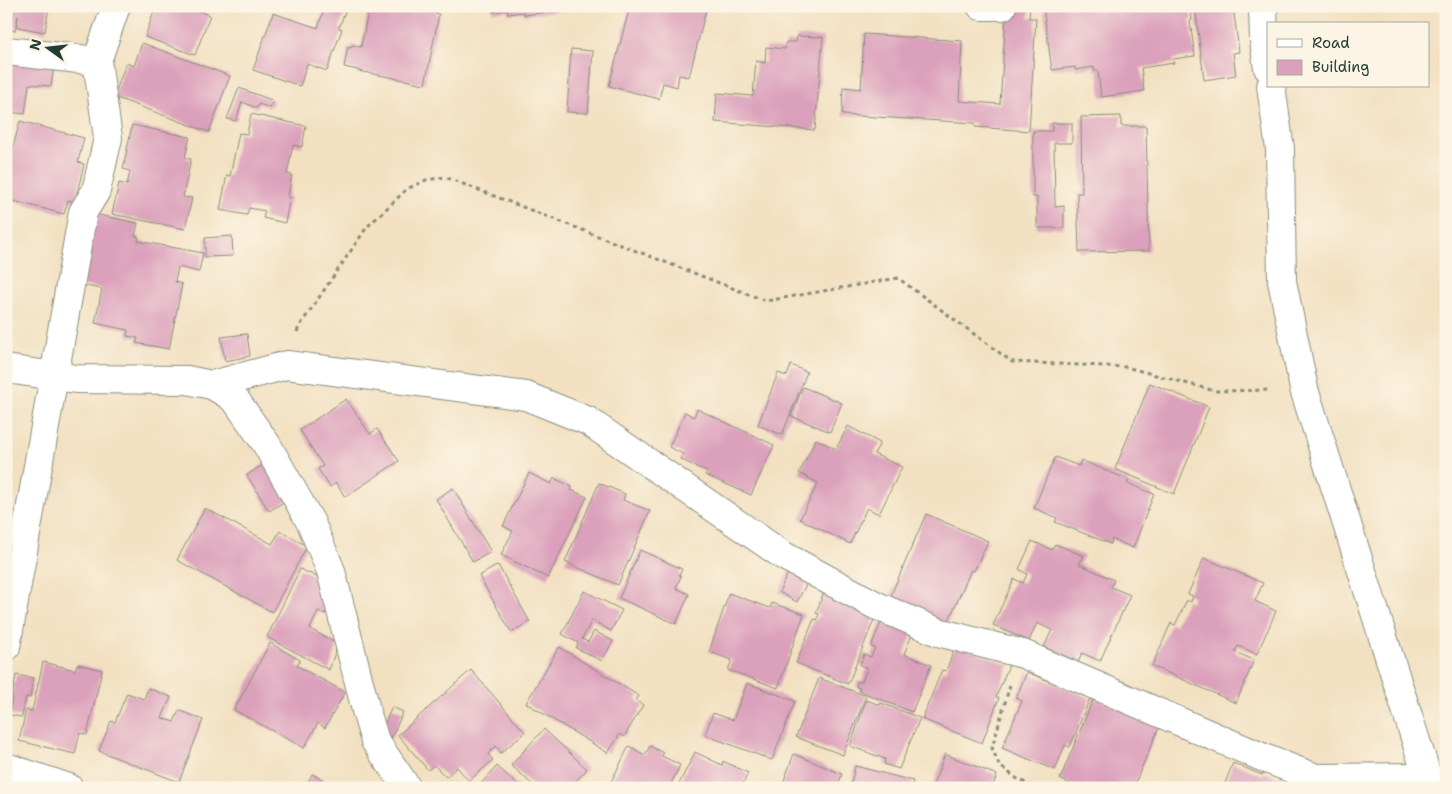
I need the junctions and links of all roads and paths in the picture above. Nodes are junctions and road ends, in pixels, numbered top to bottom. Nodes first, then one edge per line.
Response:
1 (116, 6) edge
2 (981, 6) edge
3 (1002, 6) edge
4 (1263, 6) edge
5 (6, 51) edge
6 (97, 61) junction
7 (1267, 61) edge
8 (1271, 88) edge
9 (287, 365) junction
10 (6, 369) edge
11 (54, 375) junction
12 (212, 385) junction
13 (1304, 389) junction
14 (6, 647) edge
15 (1023, 654) junction
16 (6, 767) edge
17 (1430, 782) edge
18 (69, 788) edge
19 (407, 788) edge
20 (1035, 788) edge

1 - 6 street
2 - 3 street
4 - 7 street
5 - 6 street
6 - 11 street
8 - 13 street
9 - 12 street
9 - 13 path
9 - 15 street
10 - 11 street
11 - 12 street
11 - 14 street
12 - 19 street
13 - 17 street
15 - 17 street
15 - 20 path
16 - 18 street

